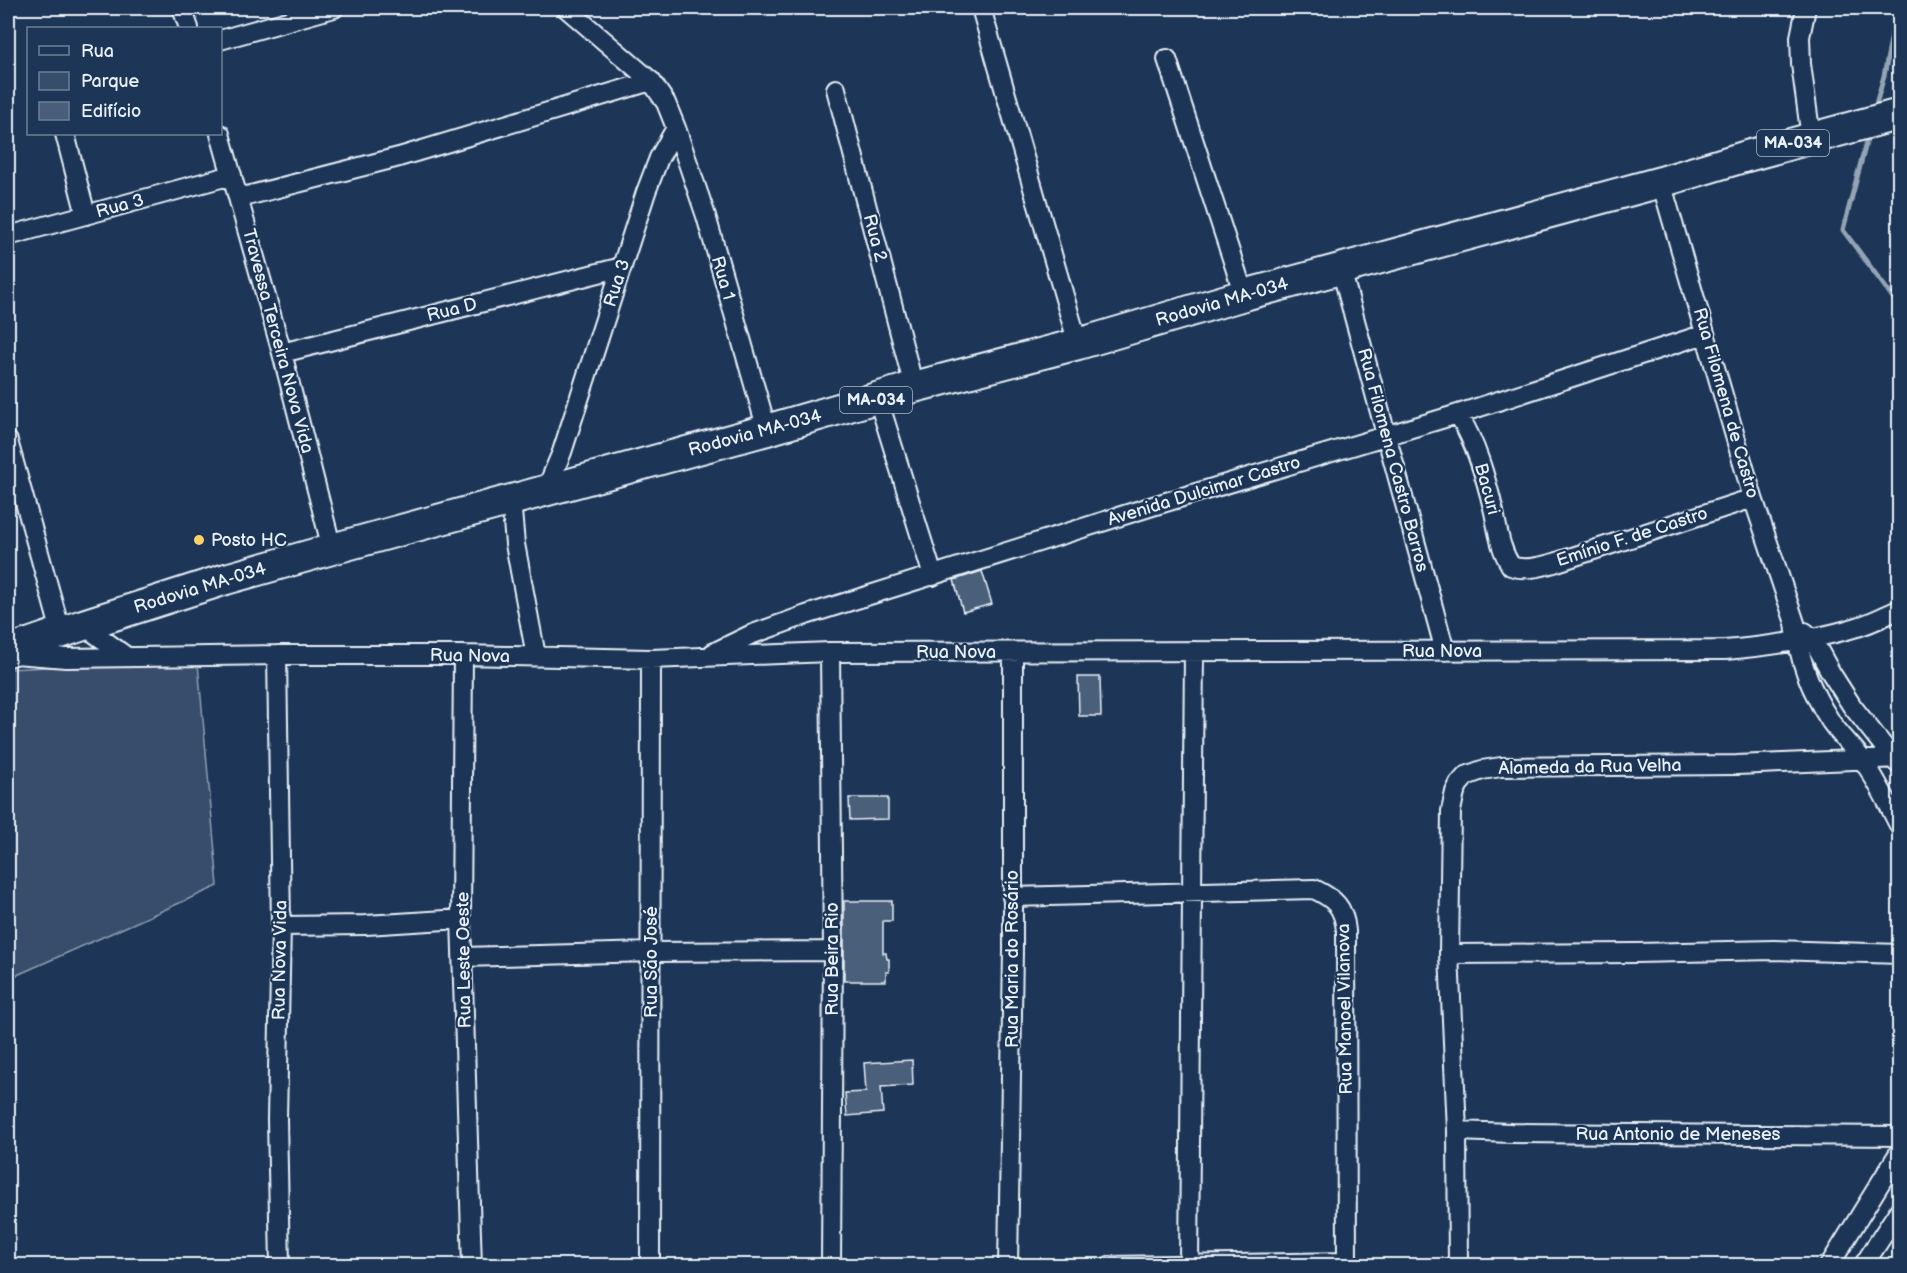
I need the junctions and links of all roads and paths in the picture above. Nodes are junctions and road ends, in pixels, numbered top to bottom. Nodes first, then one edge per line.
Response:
1 (182, 8) edge
2 (334, 8) edge
3 (566, 8) edge
4 (981, 8) edge
5 (1806, 8) edge
6 (189, 27) edge
7 (222, 39) edge
8 (1167, 59) dead end
9 (651, 81) junction
10 (836, 89) dead end
11 (1897, 115) edge
12 (676, 128) junction
13 (65, 135) edge
14 (220, 135) edge
15 (1811, 138) junction
16 (232, 175) junction
17 (1661, 182) junction
18 (239, 198) junction
19 (86, 215) junction
20 (8, 236) edge
21 (622, 267) junction
22 (1341, 269) junction
23 (1244, 295) junction
24 (1705, 334) junction
25 (1078, 344) junction
26 (282, 352) junction
27 (914, 387) junction
28 (878, 399) junction
29 (1458, 414) junction
30 (767, 430) junction
31 (1386, 434) junction
32 (8, 441) edge
33 (546, 490) junction
34 (1753, 498) junction
35 (511, 500) junction
36 (332, 549) junction
37 (1511, 566) joint
38 (933, 576) junction
39 (1899, 609) edge
40 (72, 628) junction
41 (1801, 634) junction
42 (1194, 651) junction
43 (1445, 651) junction
44 (8, 652) edge
45 (830, 652) junction
46 (1013, 652) junction
47 (277, 655) junction
48 (463, 655) junction
49 (537, 656) junction
50 (127, 657) junction
51 (706, 657) junction
52 (651, 659) junction
53 (1862, 759) junction
54 (1898, 761) edge
55 (1899, 827) edge
56 (1192, 893) junction
57 (1012, 897) junction
58 (461, 919) junction
59 (281, 926) junction
60 (833, 951) junction
61 (651, 952) junction
62 (1449, 954) junction
63 (1899, 954) edge
64 (463, 957) junction
65 (1457, 1131) junction
66 (1899, 1136) edge
67 (1899, 1151) edge
68 (1899, 1209) edge
69 (1189, 1264) edge
70 (1347, 1264) edge
71 (280, 1266) edge
72 (472, 1266) edge
73 (650, 1266) edge
74 (831, 1266) edge
75 (1008, 1266) edge
76 (1109, 1266) edge
77 (1458, 1266) edge
78 (1829, 1266) edge
79 (1863, 1266) edge

1 - 6 street
2 - 7 street
3 - 9 street
4 - 25 street
5 - 15 street
8 - 23 street
9 - 12 street
9 - 18 street
10 - 27 street, Rua 2
11 - 15 main road, MA-034
12 - 21 street, Rua 3
12 - 30 street, Rua 1
13 - 19 street
14 - 16 street, Travessa Terceira Nova Vida
15 - 17 main road, Rodovia MA-034 / MA-034
16 - 18 street, Travessa Terceira Nova Vida
16 - 19 street, Rua 3
17 - 22 main road, Rodovia MA-034 / MA-034
17 - 24 street, Rua Filomena de Castro
18 - 26 street, Travessa Terceira Nova Vida
19 - 20 street, Rua 3
21 - 26 street, Rua D
21 - 33 street, Rua 3
22 - 23 main road, Rodovia MA-034 / MA-034
22 - 31 street, Rua Filomena Castro Barros
23 - 25 main road, Rodovia MA-034 / MA-034
24 - 29 street, Avenida Dulcimar Castro
24 - 34 street, Rua Filomena de Castro
25 - 27 main road, Rodovia MA-034 / MA-034
26 - 36 street, Travessa Terceira Nova Vida
27 - 28 main road, Rodovia MA-034 / MA-034
28 - 30 main road, Rodovia MA-034 / MA-034
28 - 38 street
29 - 31 street, Avenida Dulcimar Castro
29 - 37 street, Bacuri
30 - 33 main road, Rodovia MA-034 / MA-034
31 - 38 street, Avenida Dulcimar Castro
31 - 43 street, Rua Filomena Castro Barros
32 - 40 street
33 - 35 main road, Rodovia MA-034 / MA-034
34 - 37 street, Emínio F. de Castro
34 - 41 street, Rua Filomena de Castro
35 - 36 main road, Rodovia MA-034 / MA-034
35 - 49 street
36 - 40 main road, Rodovia MA-034 / MA-034
38 - 51 street, Avenida Dulcimar Castro
39 - 41 street, Rua Nova
40 - 44 main road, Rodovia MA-034 / MA-034
40 - 50 street
41 - 43 street, Rua Nova
41 - 53 street
41 - 54 street
42 - 43 street, Rua Nova
42 - 46 street, Rua Nova
42 - 56 street
44 - 50 street, Rua Nova
45 - 46 street, Rua Nova
45 - 51 street, Rua Nova
45 - 60 street, Rua Beira Rio
46 - 57 street, Rua Maria do Rosário
47 - 48 street, Rua Nova
47 - 50 street, Rua Nova
47 - 59 street, Rua Nova Vida
48 - 49 street, Rua Nova
48 - 58 street, Rua Leste Oeste
49 - 52 street, Rua Nova
51 - 52 street, Rua Nova
52 - 61 street, Rua São José
53 - 54 street, Alameda da Rua Velha
53 - 55 street
53 - 62 street, Alameda da Rua Velha
56 - 57 street, Rua Manoel Vilanova
56 - 69 street
56 - 70 street, Rua Manoel Vilanova
57 - 75 street, Rua Maria do Rosário
58 - 59 street
58 - 64 street, Rua Leste Oeste
59 - 71 street, Rua Nova Vida
60 - 61 street
60 - 74 street, Rua Beira Rio
61 - 64 street
61 - 73 street, Rua São José
62 - 63 street
62 - 65 street, Alameda da Rua Velha
64 - 72 street, Rua Leste Oeste
65 - 66 street, Rua Antonio de Meneses
65 - 77 street, Alameda da Rua Velha
67 - 78 street
68 - 79 street
69 - 70 street
69 - 76 street

